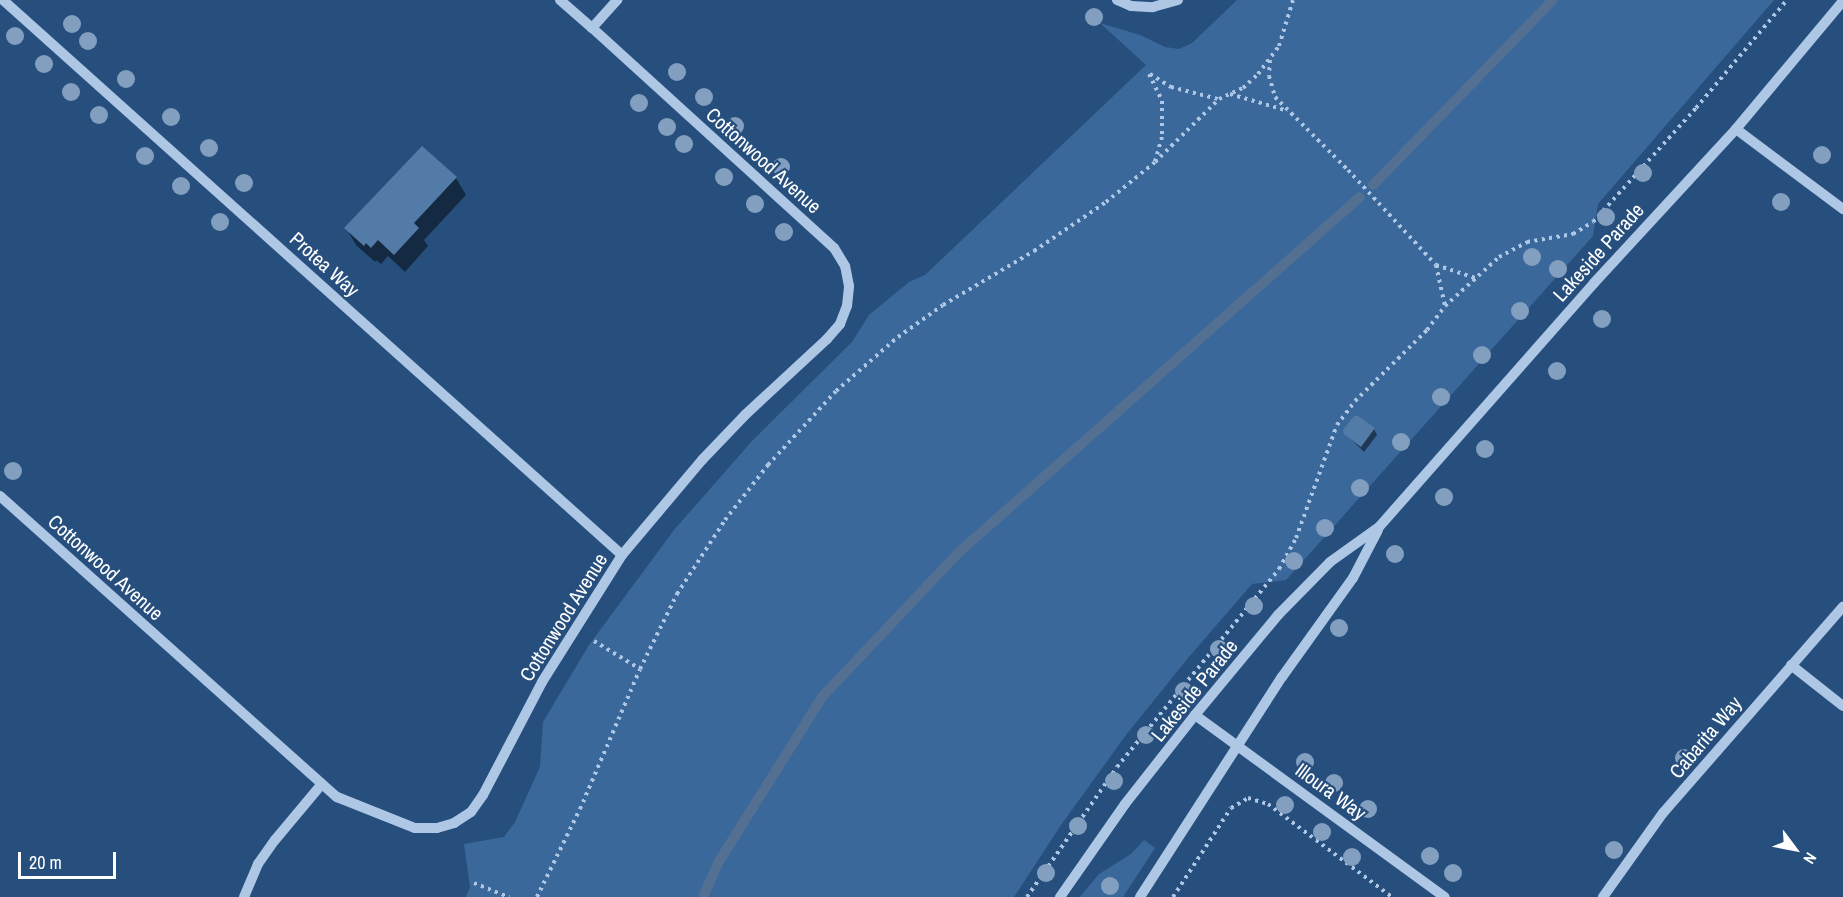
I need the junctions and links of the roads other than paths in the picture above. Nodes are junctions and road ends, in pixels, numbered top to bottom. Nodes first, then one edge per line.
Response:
1 (3, 0) edge
2 (560, 0) edge
3 (617, 0) edge
4 (1117, 0) edge
5 (1178, 0) edge
6 (1843, 1) edge
7 (592, 28) junction
8 (1736, 129) junction
9 (1843, 209) edge
10 (0, 496) edge
11 (9, 504) junction
12 (0, 514) edge
13 (1379, 527) junction
14 (622, 555) junction
15 (1843, 607) edge
16 (1791, 665) junction
17 (1843, 706) edge
18 (1195, 715) junction
19 (1239, 746) junction
20 (321, 785) junction
21 (244, 897) edge
22 (1060, 897) edge
23 (1140, 897) edge
24 (1445, 897) edge
25 (1603, 897) edge

1 - 14 street, Protea Way
2 - 7 street, Cottonwood Avenue
3 - 7 street
4 - 5 street
6 - 8 street, Lakeside Parade
7 - 14 street, Cottonwood Avenue
8 - 9 street
8 - 13 street, Lakeside Parade
10 - 11 street, Cottonwood Avenue
11 - 12 street
11 - 20 street, Cottonwood Avenue
13 - 18 street, Lakeside Parade
13 - 19 street, Lakeside Parade
14 - 20 street, Cottonwood Avenue
15 - 16 street, Cabarita Way
16 - 17 street
16 - 25 street, Cabarita Way
18 - 19 street, Illoura Way
18 - 22 street, Lakeside Parade
19 - 23 street, Lakeside Parade
19 - 24 street, Illoura Way
20 - 21 street

